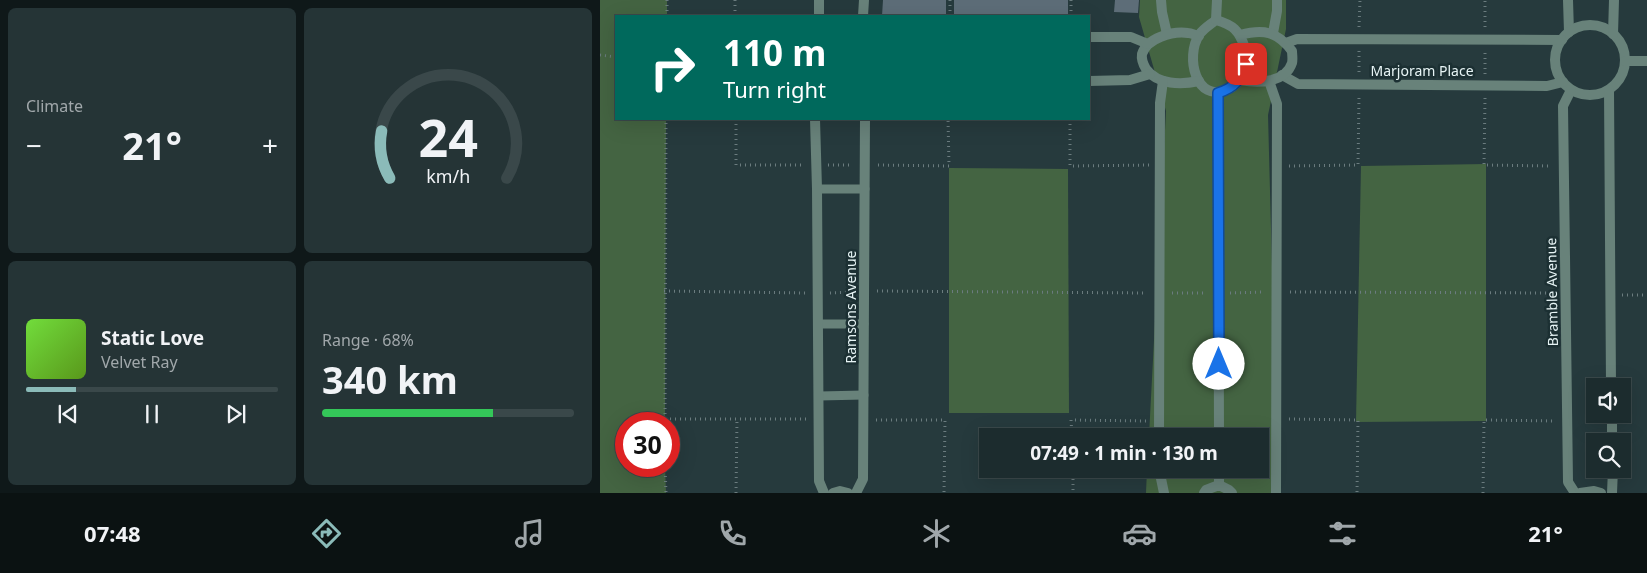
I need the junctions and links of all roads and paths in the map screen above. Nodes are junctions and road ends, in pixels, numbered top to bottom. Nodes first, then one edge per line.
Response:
1 (667, 0) edge
2 (735, 0) edge
3 (819, 0) edge
4 (864, 0) edge
5 (950, 0) edge
6 (1071, 0) edge
7 (1161, 0) edge
8 (1217, 0) edge
9 (1277, 0) edge
10 (1360, 0) edge
11 (1485, 0) edge
12 (1568, 0) edge
13 (1614, 0) edge
14 (667, 15) edge
15 (735, 15) edge
16 (819, 15) edge
17 (863, 15) edge
18 (950, 15) edge
19 (1071, 15) edge
20 (1216, 20) junction
21 (1272, 33) junction
22 (1167, 34) junction
23 (1613, 34) junction
24 (1198, 36) junction
25 (1240, 36) junction
26 (1566, 36) junction
27 (1090, 37) edge
28 (1359, 39) junction
29 (1485, 40) junction
30 (1286, 43) junction
31 (1148, 44) junction
32 (600, 55) edge
33 (615, 57) edge
34 (1626, 61) junction
35 (1647, 61) edge
36 (1150, 74) junction
37 (1282, 75) junction
38 (1240, 80) junction
39 (1090, 81) edge
40 (1163, 81) junction
41 (1199, 81) junction
42 (1269, 81) junction
43 (1359, 84) junction
44 (1485, 85) junction
45 (1567, 86) junction
46 (1609, 90) junction
47 (1218, 93) junction
48 (666, 120) edge
49 (736, 120) edge
50 (815, 120) edge
51 (865, 120) edge
52 (948, 120) edge
53 (1070, 120) edge
54 (865, 164) junction
55 (817, 165) junction
56 (1159, 165) junction
57 (1276, 166) junction
58 (1564, 166) junction
59 (817, 189) junction
60 (865, 189) junction
61 (664, 290) junction
62 (864, 291) junction
63 (1276, 292) junction
64 (818, 293) junction
65 (1159, 293) junction
66 (1219, 293) junction
67 (1566, 294) junction
68 (1609, 295) junction
69 (1647, 295) edge
70 (818, 324) junction
71 (864, 324) junction
72 (1611, 378) edge
73 (818, 396) junction
74 (864, 396) junction
75 (665, 412) edge
76 (819, 418) junction
77 (737, 419) junction
78 (1276, 419) junction
79 (864, 420) junction
80 (680, 421) edge
81 (1159, 421) junction
82 (1568, 421) junction
83 (1072, 428) edge
84 (1159, 428) edge
85 (1219, 428) edge
86 (666, 477) edge
87 (1073, 478) edge
88 (1161, 478) edge
89 (1219, 478) edge
90 (1613, 478) edge
91 (1219, 486) junction
92 (666, 493) edge
93 (736, 493) edge
94 (824, 493) edge
95 (832, 493) edge
96 (848, 493) edge
97 (856, 493) edge
98 (944, 493) edge
99 (1073, 493) edge
100 (1164, 493) edge
101 (1204, 493) edge
102 (1232, 493) edge
103 (1276, 493) edge
104 (1357, 493) edge
105 (1483, 493) edge
106 (1575, 493) edge
107 (1580, 493) edge
108 (1602, 493) edge
109 (1612, 493) edge

1 - 14 path
2 - 15 path
3 - 16 street
4 - 17 street
5 - 18 path
6 - 19 path
7 - 22 street
8 - 20 street
9 - 21 street
10 - 28 path
11 - 29 path
12 - 26 street
13 - 23 street
20 - 24 street
20 - 25 street
21 - 25 street
21 - 30 street
22 - 24 street
22 - 31 street
23 - 26 street
23 - 34 street
24 - 41 street
25 - 38 street
26 - 29 street
26 - 45 street
27 - 31 street
28 - 29 street
28 - 30 street
28 - 43 path
29 - 44 path
30 - 37 street
31 - 36 street
32 - 33 path
34 - 35 street
34 - 46 street
36 - 39 street
36 - 40 street
37 - 42 street
37 - 43 street, Marjoram Place
38 - 42 street
38 - 47 street
40 - 41 street
40 - 56 street
41 - 47 street
42 - 57 street
43 - 44 street, Marjoram Place
43 - 57 path
44 - 45 street, Marjoram Place
44 - 58 path
45 - 46 street
45 - 58 street, Bramble Avenue
46 - 68 street
47 - 66 street
48 - 61 path
49 - 55 path
50 - 55 street
51 - 54 street, Ramsons Avenue
52 - 54 path
53 - 56 path
54 - 55 path
54 - 60 street, Ramsons Avenue
55 - 59 street
56 - 65 street
57 - 63 street
58 - 67 street, Bramble Avenue
59 - 60 lane
59 - 64 street
60 - 62 street, Ramsons Avenue
61 - 64 path
61 - 75 path
62 - 64 path
62 - 65 path
62 - 71 street, Ramsons Avenue
63 - 66 path
63 - 67 path
63 - 78 street
64 - 70 street
65 - 66 path
65 - 81 street
66 - 85 street
67 - 82 street, Bramble Avenue
68 - 69 path
68 - 72 street
70 - 71 lane
70 - 73 street
71 - 74 street, Ramsons Avenue
73 - 74 lane
73 - 76 street
74 - 79 street, Ramsons Avenue
76 - 77 path
76 - 94 street
77 - 80 path
77 - 93 path
78 - 103 street
78 - 104 path
79 - 97 street, Ramsons Avenue
79 - 98 path
81 - 83 path
81 - 84 street
82 - 105 path
82 - 106 street, Bramble Avenue
86 - 92 path
87 - 99 path
88 - 100 street
89 - 91 street
90 - 109 street
91 - 101 street
91 - 102 street
95 - 96 street
107 - 108 street

